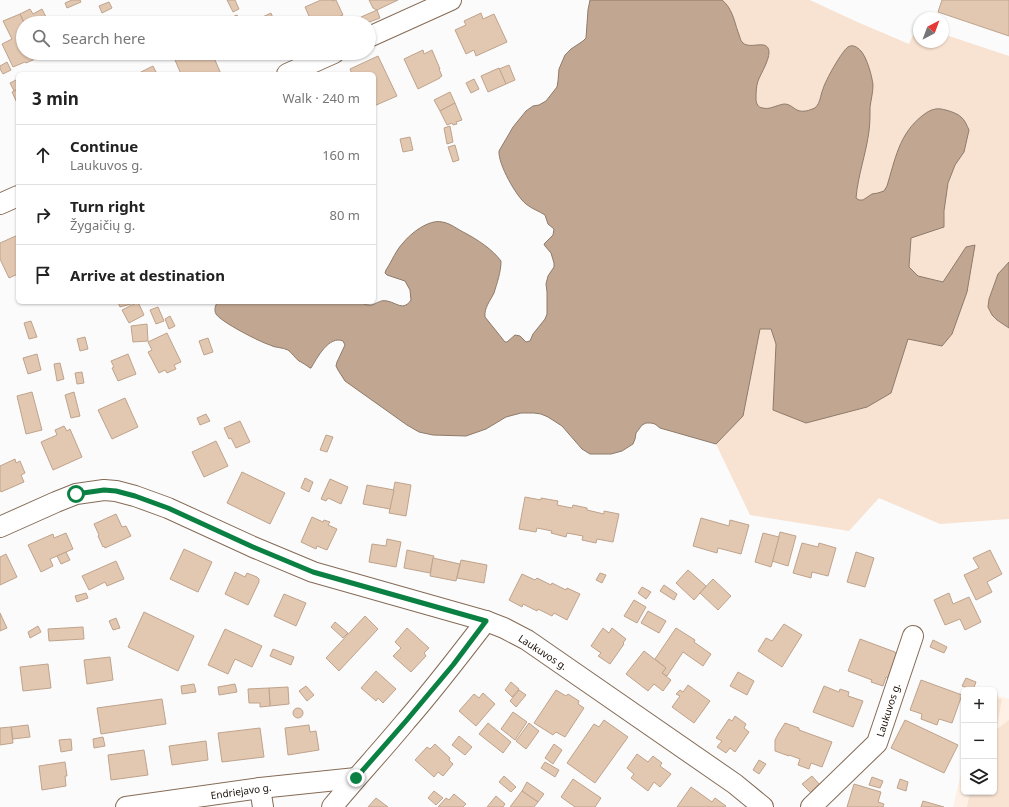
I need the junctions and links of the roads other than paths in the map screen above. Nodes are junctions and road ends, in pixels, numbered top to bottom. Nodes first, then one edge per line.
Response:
1 (451, 0) edge
2 (376, 34) edge
3 (318, 60) edge
4 (291, 72) edge
5 (16, 197) edge
6 (0, 204) edge
7 (0, 527) edge
8 (486, 621) junction
9 (913, 636) dead end
10 (356, 778) junction
11 (260, 788) junction
12 (126, 807) edge
13 (263, 807) edge
14 (332, 807) edge
15 (763, 807) edge
16 (811, 807) edge

1 - 2 street
3 - 4 street
5 - 6 street
7 - 8 street, Laukuvos g.
8 - 10 street
8 - 15 street, Laukuvos g.
9 - 16 street, Laukuvos g.
10 - 11 street, Endriejavo g.
10 - 14 street
11 - 12 street, Endriejavo g.
11 - 13 street

